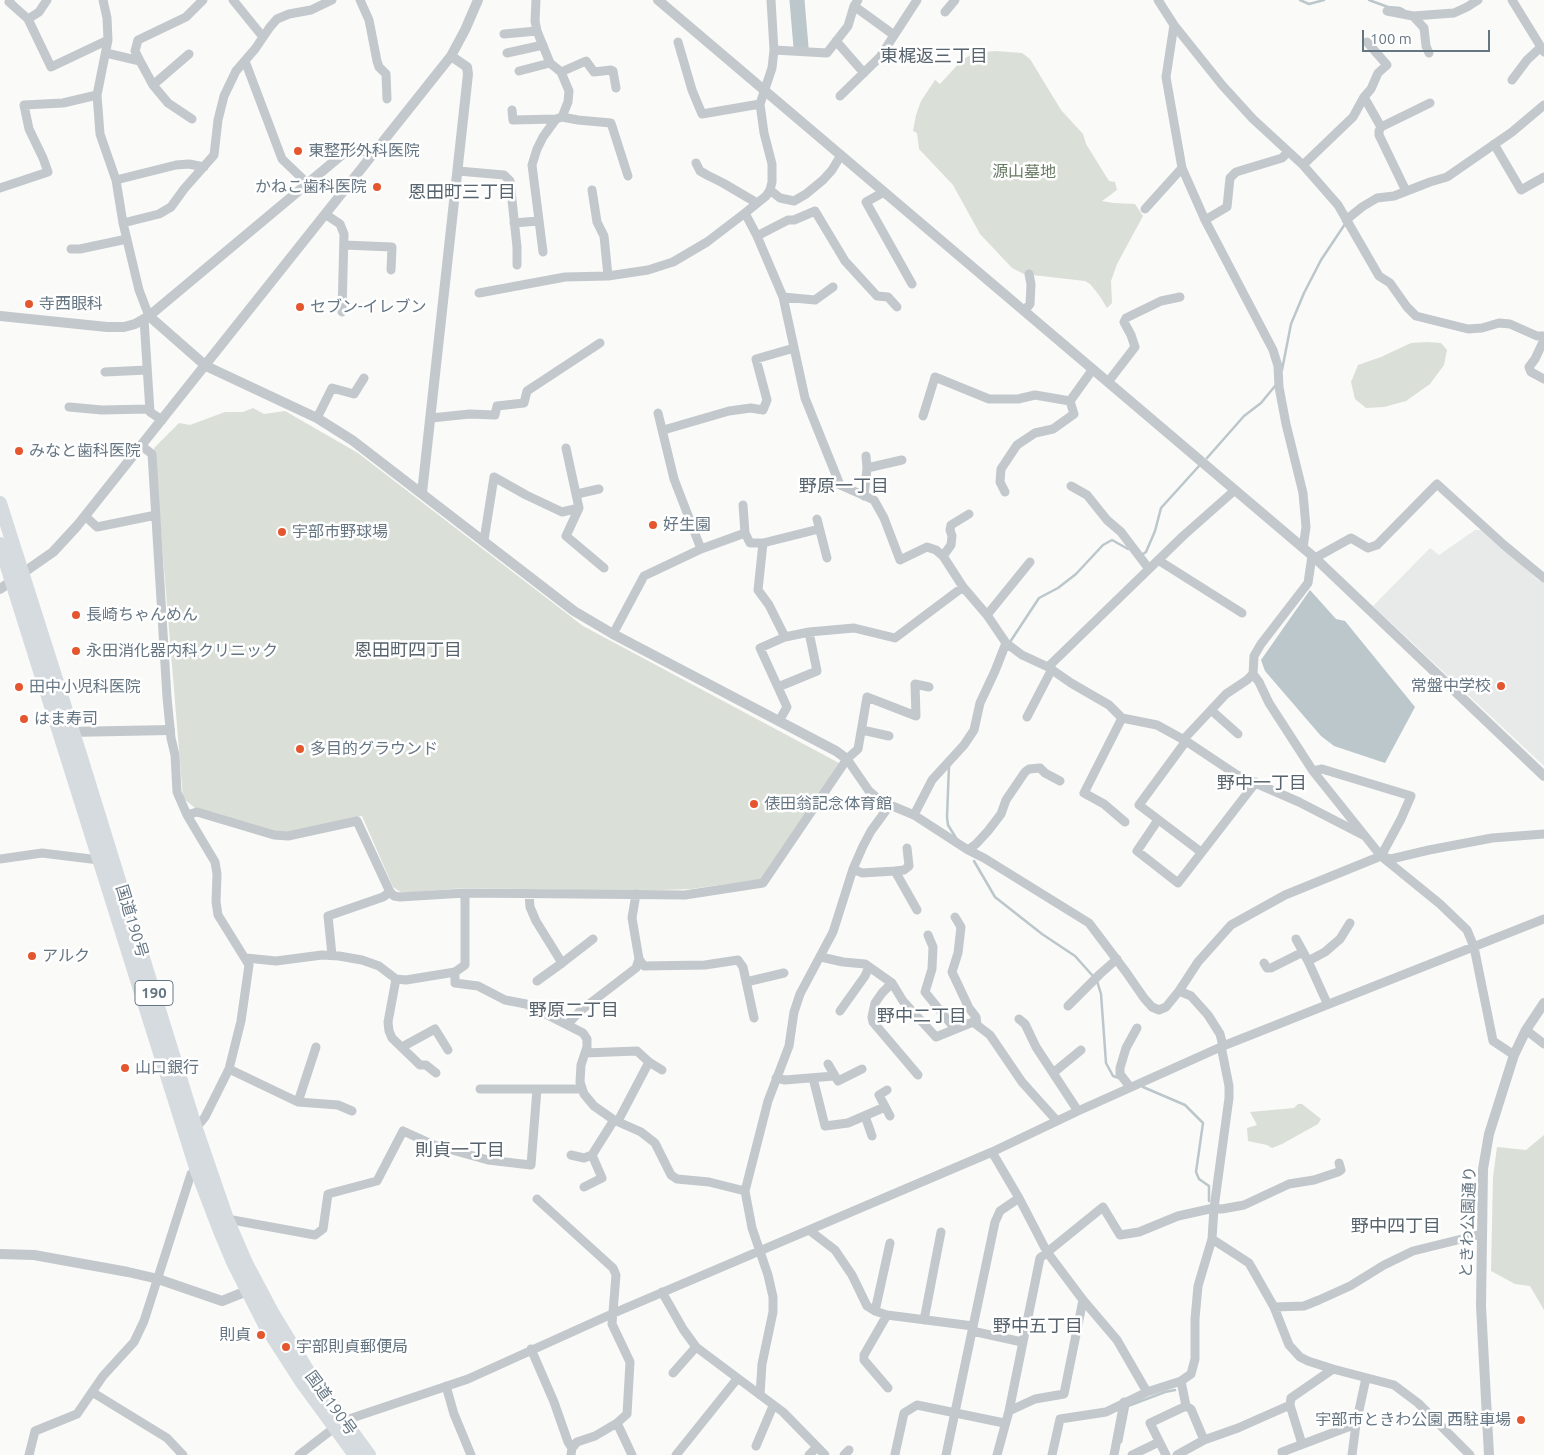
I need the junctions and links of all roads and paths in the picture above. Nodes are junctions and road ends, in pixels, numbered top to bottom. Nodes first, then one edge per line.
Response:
1 (10, 0) edge
2 (47, 0) edge
3 (103, 0) edge
4 (201, 0) edge
5 (233, 0) edge
6 (332, 0) edge
7 (360, 0) edge
8 (478, 0) edge
9 (536, 0) edge
10 (658, 0) edge
11 (771, 0) edge
12 (917, 0) edge
13 (954, 0) edge
14 (1158, 0) edge
15 (1478, 0) edge
16 (1512, 0) edge
17 (856, 3) edge
18 (1387, 11) dead end
19 (945, 12) dead end
20 (1413, 16) junction
21 (28, 19) junction
22 (1174, 24) junction
23 (537, 30) junction
24 (504, 34) dead end
25 (894, 35) junction
26 (264, 37) junction
27 (108, 40) junction
28 (836, 41) junction
29 (678, 42) dead end
30 (1367, 42) dead end
31 (543, 45) junction
32 (774, 50) junction
33 (1542, 50) edge
34 (106, 53) junction
35 (1429, 53) dead end
36 (189, 54) dead end
37 (507, 54) dead end
38 (451, 56) junction
39 (245, 61) junction
40 (140, 62) junction
41 (550, 63) junction
42 (519, 71) dead end
43 (561, 72) junction
44 (864, 73) junction
45 (1512, 80) dead end
46 (152, 85) junction
47 (616, 88) dead end
48 (764, 90) junction
49 (98, 95) junction
50 (840, 96) dead end
51 (1364, 97) junction
52 (387, 99) dead end
53 (760, 104) junction
54 (1430, 104) dead end
55 (1544, 105) edge
56 (512, 110) dead end
57 (559, 118) junction
58 (192, 119) dead end
59 (1381, 126) junction
60 (1494, 144) junction
61 (1288, 152) junction
62 (374, 154) junction
63 (841, 155) junction
64 (696, 164) dead end
65 (1303, 165) junction
66 (204, 167) junction
67 (1182, 168) junction
68 (458, 171) junction
69 (628, 176) dead end
70 (1544, 176) edge
71 (116, 180) junction
72 (307, 183) junction
73 (0, 188) edge
74 (592, 190) dead end
75 (770, 190) junction
76 (1406, 191) junction
77 (884, 192) junction
78 (757, 203) junction
79 (1145, 209) dead end
80 (325, 214) junction
81 (745, 214) junction
82 (1205, 220) junction
83 (1346, 220) junction
84 (538, 221) junction
85 (514, 222) junction
86 (123, 223) junction
87 (757, 236) junction
88 (127, 239) junction
89 (344, 245) junction
90 (71, 249) dead end
91 (543, 252) dead end
92 (517, 265) dead end
93 (391, 270) dead end
94 (1029, 274) dead end
95 (608, 276) junction
96 (912, 284) dead end
97 (833, 287) dead end
98 (479, 293) dead end
99 (783, 297) junction
100 (1180, 297) dead end
101 (897, 307) dead end
102 (1024, 311) junction
103 (342, 312) dead end
104 (0, 316) edge
105 (147, 318) junction
106 (1544, 336) edge
107 (1544, 340) edge
108 (600, 343) dead end
109 (794, 348) junction
110 (206, 366) junction
111 (1093, 369) junction
112 (147, 370) junction
113 (104, 372) dead end
114 (364, 378) dead end
115 (1544, 379) edge
116 (1108, 382) junction
117 (1070, 401) junction
118 (69, 407) dead end
119 (150, 409) junction
120 (658, 412) dead end
121 (924, 416) dead end
122 (317, 418) junction
123 (431, 418) junction
124 (162, 420) junction
125 (667, 428) dead end
126 (142, 446) junction
127 (566, 448) dead end
128 (866, 456) dead end
129 (902, 460) dead end
130 (867, 468) junction
131 (1071, 486) dead end
132 (599, 489) dead end
133 (1235, 490) junction
134 (1005, 492) dead end
135 (422, 493) junction
136 (577, 494) junction
137 (864, 496) junction
138 (0, 503) edge
139 (743, 505) dead end
140 (580, 508) junction
141 (969, 514) dead end
142 (156, 515) junction
143 (85, 516) junction
144 (817, 519) dead end
145 (819, 529) junction
146 (745, 533) junction
147 (484, 540) junction
148 (763, 543) junction
149 (0, 544) edge
150 (1303, 548) junction
151 (700, 549) junction
152 (943, 556) junction
153 (1314, 557) junction
154 (827, 558) dead end
155 (1158, 560) junction
156 (1030, 562) dead end
157 (604, 568) dead end
158 (1149, 569) junction
159 (1544, 578) edge
160 (12, 582) edge
161 (963, 587) junction
162 (1242, 614) dead end
163 (987, 615) junction
164 (809, 632) junction
165 (613, 634) junction
166 (785, 637) junction
167 (1006, 642) junction
168 (1050, 668) junction
169 (1253, 674) junction
170 (778, 687) junction
171 (930, 687) dead end
172 (1211, 710) junction
173 (1027, 717) dead end
174 (1122, 718) junction
175 (779, 721) junction
176 (170, 730) junction
177 (862, 730) junction
178 (67, 732) junction
179 (1238, 734) dead end
180 (890, 736) dead end
181 (1184, 740) junction
182 (847, 758) junction
183 (1314, 771) junction
184 (1544, 776) edge
185 (1060, 781) dead end
186 (1256, 782) junction
187 (890, 805) junction
188 (188, 815) junction
189 (914, 815) junction
190 (1158, 820) junction
191 (1125, 822) dead end
192 (1544, 834) edge
193 (1365, 836) junction
194 (908, 848) dead end
195 (968, 850) junction
196 (1201, 852) junction
197 (1381, 856) junction
198 (0, 859) edge
199 (99, 860) junction
200 (853, 869) junction
201 (895, 871) junction
202 (390, 892) junction
203 (465, 893) junction
204 (530, 894) junction
205 (636, 894) junction
206 (917, 910) dead end
207 (955, 917) dead end
208 (1544, 919) edge
209 (1350, 923) dead end
210 (928, 935) dead end
211 (1296, 939) dead end
212 (593, 940) dead end
213 (1474, 947) junction
214 (1303, 952) junction
215 (332, 955) junction
216 (821, 957) junction
217 (246, 958) junction
218 (639, 959) junction
219 (1117, 959) junction
220 (1308, 961) junction
221 (562, 963) junction
222 (869, 967) junction
223 (1265, 970) dead end
224 (455, 972) junction
225 (784, 973) dead end
226 (396, 979) junction
227 (537, 982) dead end
228 (746, 982) junction
229 (892, 983) junction
230 (1179, 991) junction
231 (1328, 1003) junction
232 (1544, 1003) edge
233 (1073, 1005) dead end
234 (840, 1011) dead end
235 (754, 1018) dead end
236 (1025, 1020) dead end
237 (568, 1024) junction
238 (978, 1025) junction
239 (1137, 1028) dead end
240 (955, 1029) junction
241 (1526, 1030) junction
242 (1544, 1044) edge
243 (1222, 1046) junction
244 (316, 1047) dead end
245 (402, 1047) junction
246 (448, 1050) dead end
247 (1081, 1050) dead end
248 (584, 1054) junction
249 (1514, 1055) junction
250 (649, 1062) junction
251 (828, 1064) dead end
252 (229, 1069) junction
253 (862, 1069) dead end
254 (662, 1070) dead end
255 (1053, 1072) junction
256 (436, 1073) dead end
257 (918, 1075) dead end
258 (834, 1076) junction
259 (776, 1078) junction
260 (813, 1078) junction
261 (1130, 1087) junction
262 (480, 1089) dead end
263 (537, 1089) junction
264 (581, 1089) junction
265 (887, 1090) dead end
266 (298, 1102) junction
267 (885, 1107) junction
268 (1078, 1111) junction
269 (352, 1112) dead end
270 (865, 1116) junction
271 (890, 1116) dead end
272 (616, 1120) junction
273 (1057, 1121) junction
274 (190, 1128) junction
275 (872, 1136) dead end
276 (992, 1152) junction
277 (571, 1155) dead end
278 (592, 1155) junction
279 (1339, 1163) dead end
280 (198, 1171) junction
281 (584, 1187) dead end
282 (746, 1191) junction
283 (1019, 1198) junction
284 (537, 1199) dead end
285 (1214, 1208) junction
286 (227, 1219) junction
287 (809, 1230) junction
288 (941, 1232) dead end
289 (1482, 1234) junction
290 (1212, 1239) junction
291 (890, 1243) dead end
292 (759, 1250) junction
293 (1048, 1252) junction
294 (0, 1254) edge
295 (158, 1279) junction
296 (253, 1289) junction
297 (662, 1292) junction
298 (1083, 1300) junction
299 (1274, 1308) junction
300 (875, 1311) junction
301 (614, 1313) junction
302 (887, 1315) junction
303 (924, 1320) junction
304 (972, 1329) junction
305 (1022, 1342) junction
306 (696, 1347) junction
307 (532, 1349) junction
308 (1333, 1369) junction
309 (673, 1373) dead end
310 (1366, 1378) junction
311 (737, 1379) junction
312 (1181, 1381) junction
313 (446, 1386) junction
314 (888, 1388) dead end
315 (92, 1392) junction
316 (1147, 1392) junction
317 (760, 1395) junction
318 (1124, 1402) junction
319 (1290, 1405) junction
320 (773, 1406) junction
321 (1186, 1406) junction
322 (1009, 1410) junction
323 (955, 1413) junction
324 (617, 1423) junction
325 (1004, 1423) junction
326 (339, 1424) junction
327 (1356, 1424) junction
328 (1204, 1440) junction
329 (1159, 1442) junction
330 (1302, 1444) junction
331 (756, 1446) dead end
332 (817, 1447) junction
333 (571, 1451) edge
334 (895, 1454) dead end
335 (30, 1455) edge
336 (183, 1455) edge
337 (299, 1455) edge
338 (355, 1455) edge
339 (369, 1455) edge
340 (471, 1455) edge
341 (632, 1455) edge
342 (676, 1455) edge
343 (809, 1455) edge
344 (825, 1455) edge
345 (946, 1455) edge
346 (998, 1455) edge
347 (1052, 1455) edge
348 (1114, 1455) edge
349 (1132, 1455) edge
350 (1166, 1455) edge
351 (1177, 1455) edge
352 (1283, 1455) edge
353 (1352, 1455) edge
354 (1470, 1455) edge
355 (1489, 1455) edge

1 - 21 street
2 - 21 street
3 - 27 street
4 - 40 street
5 - 26 street
6 - 26 street
7 - 52 street
8 - 38 street
9 - 23 street
10 - 48 street
11 - 32 street
12 - 25 street
13 - 19 street
14 - 22 street
15 - 20 street
16 - 33 street
17 - 25 street
17 - 28 street
18 - 20 street
20 - 35 street
21 - 27 street
22 - 61 street
22 - 67 street
23 - 24 street
23 - 31 street
25 - 44 street
26 - 39 street
27 - 34 street
28 - 32 street
28 - 44 street
29 - 53 street
30 - 51 street
31 - 37 street
31 - 41 street
32 - 48 street
33 - 45 street
34 - 40 street
34 - 49 street
36 - 46 street
38 - 62 street
38 - 68 street
39 - 66 street
39 - 72 street
40 - 46 street
41 - 42 street
41 - 43 street
43 - 47 street
43 - 57 street
44 - 50 street
46 - 58 street
48 - 53 street
48 - 63 street
49 - 71 street
49 - 73 street
51 - 59 street
51 - 65 street
53 - 75 street
54 - 59 street
55 - 60 street
56 - 57 street
57 - 69 street
57 - 84 street
59 - 76 street
60 - 70 street
60 - 76 street
61 - 65 street
61 - 82 street
62 - 72 street
62 - 80 street
63 - 75 street
63 - 77 street
64 - 78 street
65 - 83 street
66 - 71 street
66 - 86 street
67 - 79 street
67 - 82 street
68 - 85 street
68 - 123 street
71 - 86 street
72 - 105 street
74 - 95 street
75 - 78 street
76 - 83 street
77 - 96 street
77 - 102 street
78 - 81 street
80 - 89 street
80 - 110 street
81 - 87 street
81 - 95 street
82 - 150 street
83 - 106 street
84 - 85 street
84 - 91 street
85 - 92 street
86 - 88 street
87 - 99 street
87 - 101 street
88 - 90 street
88 - 105 street
89 - 93 street
89 - 103 street
94 - 102 street
95 - 98 street
97 - 99 street
99 - 109 street
100 - 116 street
102 - 111 street
104 - 105 street
105 - 110 street
105 - 112 street
107 - 115 street
108 - 123 street
109 - 125 street
109 - 137 street
110 - 122 street
110 - 124 street
111 - 116 street
111 - 117 street
112 - 113 street
112 - 119 street
114 - 122 street
116 - 133 street
117 - 121 street
117 - 134 street
118 - 119 street
119 - 124 street
120 - 151 street
122 - 135 street
123 - 135 street
124 - 126 street
126 - 142 street
126 - 143 street
127 - 136 street
128 - 130 street
129 - 130 street
130 - 137 street
131 - 158 street
132 - 136 street
133 - 150 street
133 - 155 street
135 - 147 street
136 - 140 street
137 - 152 street
138 - 160 highway, 国道190号 / 190
139 - 146 street
140 - 147 street
140 - 157 street
141 - 152 street
142 - 143 street
142 - 176 street
143 - 160 street
144 - 145 street
145 - 148 street
145 - 154 street
146 - 148 street
146 - 151 street
147 - 165 street
148 - 166 street
149 - 160 highway, 国道190号 / 190
150 - 153 street
151 - 165 street
152 - 161 street
153 - 159 street
153 - 169 street
153 - 184 street
155 - 158 street
155 - 162 street
156 - 163 street
158 - 168 street
160 - 178 highway, 国道190号 / 190
161 - 163 street
161 - 164 street
163 - 167 street
164 - 166 street
164 - 170 street
165 - 175 street
166 - 170 street
167 - 168 street
167 - 189 street
168 - 173 street
168 - 174 street
169 - 172 street
169 - 183 street
170 - 175 street
171 - 177 street
172 - 179 street
172 - 181 street
174 - 181 street
174 - 191 street
175 - 182 street
176 - 178 street
176 - 188 street
177 - 180 street
177 - 182 street
178 - 199 highway, 国道190号 / 190
178 - 274 highway, 国道190号 / 190
181 - 186 street
181 - 190 street
182 - 187 street
182 - 205 street
183 - 193 street
183 - 197 street
185 - 195 street
186 - 193 street
186 - 196 street
187 - 189 street
187 - 200 street
188 - 202 street
188 - 217 street
189 - 195 street
190 - 196 street
190 - 196 street
192 - 197 street
193 - 197 street
194 - 201 street
195 - 219 street
197 - 213 street
197 - 230 street
198 - 199 street
199 - 274 highway, 国道190号 / 190
200 - 201 street
200 - 216 street
201 - 206 street
202 - 203 street
202 - 215 street
203 - 204 street
203 - 224 street
204 - 205 street
204 - 221 street
205 - 218 street
207 - 238 street
208 - 213 street
209 - 220 street
210 - 240 street
211 - 214 street
212 - 221 street
213 - 231 street
213 - 249 street
214 - 220 street
214 - 223 street
215 - 217 street
215 - 226 street
216 - 222 street
216 - 259 street
217 - 252 street
218 - 228 street
218 - 237 street
219 - 230 street
219 - 233 street
220 - 231 street
221 - 227 street
222 - 229 street
222 - 234 street
224 - 226 street
224 - 237 street
225 - 228 street
226 - 245 street
228 - 235 street
229 - 240 street
229 - 257 street
230 - 243 street
231 - 243 street
232 - 241 street, ときわ公園通り
236 - 255 street
237 - 248 street
238 - 240 street
238 - 273 street
239 - 261 street
241 - 242 street
241 - 249 street, ときわ公園通り
243 - 261 street
243 - 285 street
244 - 266 street
245 - 246 street
245 - 256 street
247 - 255 street
248 - 250 street
248 - 264 street
249 - 289 street, ときわ公園通り
250 - 254 street
250 - 272 street
251 - 258 street
252 - 266 street
252 - 274 street
253 - 258 street
255 - 268 street
258 - 260 street
259 - 260 street
259 - 282 street
260 - 270 street
261 - 268 street
262 - 263 street
263 - 264 street
263 - 286 street
264 - 272 street
265 - 267 street
266 - 269 street
267 - 270 street
267 - 271 street
268 - 273 street
270 - 275 street
272 - 278 street
272 - 282 street
273 - 276 street
274 - 280 highway, 国道190号 / 190
274 - 286 highway, 国道190号 / 190
276 - 283 street
276 - 287 street
277 - 278 street
278 - 281 street
279 - 285 street
280 - 295 street
280 - 296 highway, 国道190号 / 190
282 - 292 street
283 - 293 street
283 - 304 street
284 - 301 street
285 - 290 street
285 - 293 street
286 - 296 highway, 国道190号 / 190
287 - 292 street
287 - 300 street
288 - 303 street
289 - 299 street
289 - 355 street, ときわ公園通り
290 - 299 street
290 - 312 street
291 - 300 street
292 - 297 street
292 - 317 street
293 - 298 street
293 - 305 street
294 - 295 street
295 - 296 street
295 - 315 street
296 - 326 highway, 国道190号 / 190
297 - 301 street
297 - 306 street
298 - 316 street
298 - 322 street
299 - 308 street
300 - 302 street
301 - 307 street
301 - 324 street
302 - 303 street
302 - 314 street
303 - 304 street
304 - 305 street
304 - 323 street
305 - 322 street
306 - 309 street
306 - 311 street
307 - 313 street
307 - 333 street
308 - 310 street
308 - 319 street
310 - 327 street
310 - 354 street
311 - 317 street
311 - 342 street
312 - 316 street
312 - 321 street
313 - 326 street
313 - 340 street
315 - 335 street
315 - 336 street
316 - 318 street
317 - 320 street
318 - 347 street
318 - 348 street
319 - 328 street
319 - 330 street
320 - 331 street
320 - 332 street
321 - 328 street
321 - 329 street
322 - 325 street
323 - 325 street
323 - 334 street
323 - 345 street
324 - 333 street
324 - 341 street
325 - 346 street
326 - 337 street
326 - 338 highway, 国道190号 / 190
326 - 339 highway, 国道190号 / 190
327 - 330 street
327 - 353 street
328 - 351 street
329 - 349 street
329 - 350 street
330 - 352 street
332 - 343 street
332 - 344 street

